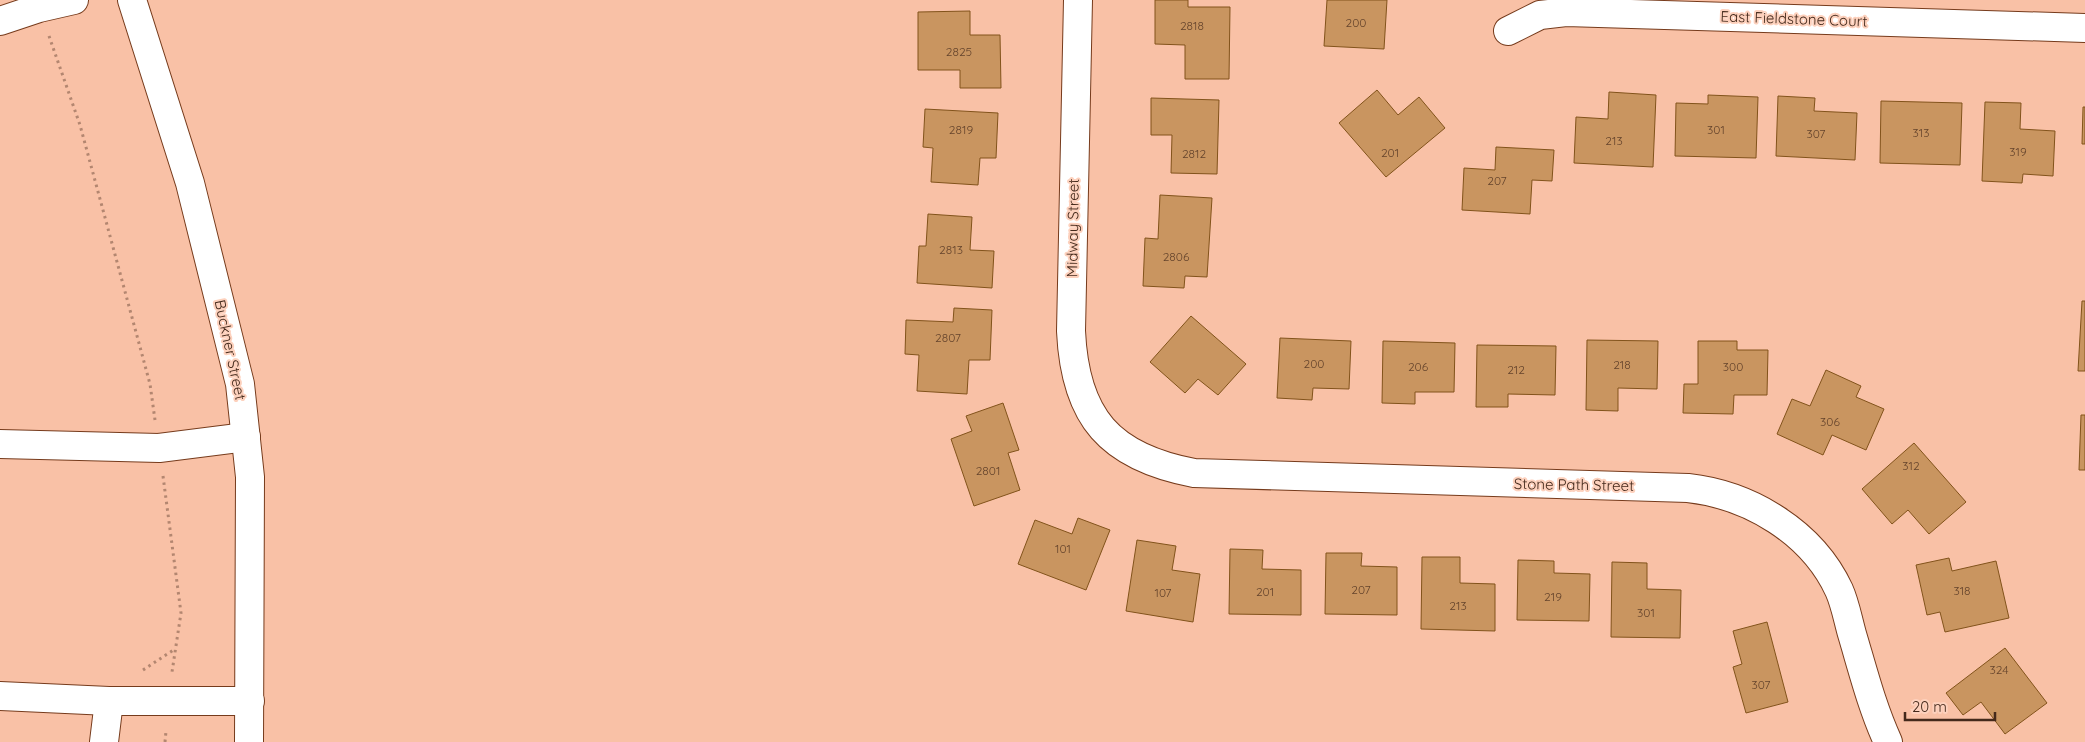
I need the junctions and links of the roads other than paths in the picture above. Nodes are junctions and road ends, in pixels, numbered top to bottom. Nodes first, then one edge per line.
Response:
1 (74, 0) edge
2 (132, 0) edge
3 (1078, 0) edge
4 (0, 22) edge
5 (2085, 28) edge
6 (1508, 31) dead end
7 (246, 437) junction
8 (1117, 443) joint
9 (0, 444) edge
10 (0, 696) edge
11 (109, 701) junction
12 (250, 701) junction
13 (104, 742) edge
14 (249, 742) edge
15 (1888, 742) edge

1 - 4 street
2 - 7 street, Buckner Street
3 - 8 street, Midway Street
5 - 6 street, East Fieldstone Court
7 - 9 street
7 - 12 street, Buckner Street
8 - 15 street, Stone Path Street
10 - 11 street
11 - 12 street
11 - 13 street
12 - 14 street, Buckner Street

